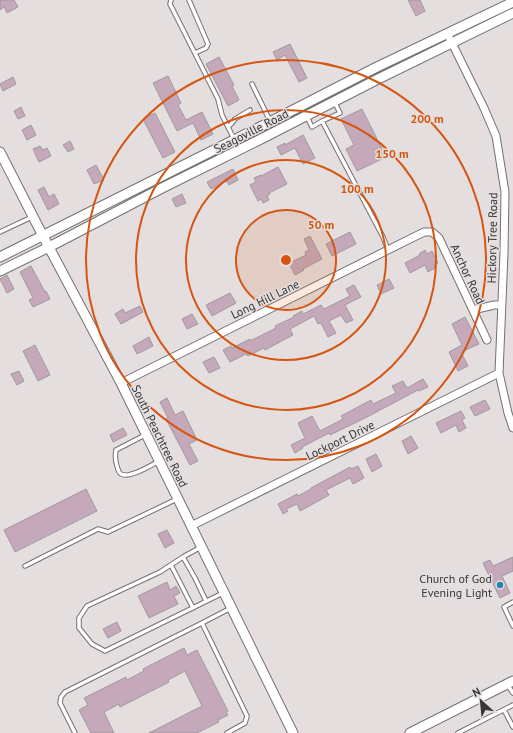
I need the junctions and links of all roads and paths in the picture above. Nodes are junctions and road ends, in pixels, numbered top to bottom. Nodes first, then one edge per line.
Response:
1 (170, 0) edge
2 (189, 0) edge
3 (512, 2) edge
4 (513, 13) edge
5 (447, 34) junction
6 (451, 43) junction
7 (195, 53) junction
8 (363, 74) junction
9 (252, 84) dead end
10 (368, 84) junction
11 (334, 101) junction
12 (250, 110) dead end
13 (306, 116) junction
14 (322, 121) junction
15 (270, 122) junction
16 (228, 127) junction
17 (235, 140) junction
18 (217, 149) junction
19 (0, 152) edge
20 (222, 159) junction
21 (159, 177) junction
22 (164, 187) junction
23 (33, 216) junction
24 (0, 232) edge
25 (419, 234) joint
26 (43, 236) junction
27 (49, 247) junction
28 (388, 250) junction
29 (0, 257) edge
30 (0, 271) edge
31 (502, 305) junction
32 (473, 310) junction
33 (487, 340) dead end
34 (499, 373) junction
35 (121, 383) junction
36 (513, 428) edge
37 (146, 435) junction
38 (159, 461) junction
39 (178, 499) junction
40 (191, 526) junction
41 (202, 547) junction
42 (183, 557) junction
43 (171, 565) junction
44 (25, 566) dead end
45 (224, 592) junction
46 (206, 601) junction
47 (513, 602) edge
48 (193, 608) junction
49 (231, 608) junction
50 (202, 623) junction
51 (513, 626) edge
52 (510, 682) edge
53 (513, 693) edge
54 (513, 706) edge
55 (504, 710) junction
56 (513, 727) edge
57 (75, 733) edge
58 (227, 733) edge
59 (293, 733) edge
60 (410, 733) edge
61 (458, 733) edge

1 - 7 lane
2 - 7 lane
3 - 5 main road, Seagoville Road
4 - 6 main road, Seagoville Road
5 - 6 street, Hickory Tree Road
5 - 8 main road, Seagoville Road
6 - 10 main road, Seagoville Road
6 - 31 street, Hickory Tree Road
7 - 16 lane
8 - 10 main road
8 - 15 main road, Seagoville Road
9 - 15 lane
10 - 11 main road, Seagoville Road
11 - 13 main road, Seagoville Road
11 - 14 lane
12 - 16 lane
13 - 14 lane
13 - 20 main road, Seagoville Road
14 - 28 lane
15 - 17 main road, Seagoville Road
16 - 17 lane
17 - 18 main road, Seagoville Road
18 - 20 main road
18 - 21 main road, Seagoville Road
19 - 23 main road, South Peachtree Road
20 - 22 main road, Seagoville Road
21 - 22 main road
21 - 26 main road, Seagoville Road
22 - 27 main road, Seagoville Road
23 - 24 lane
23 - 26 main road, South Peachtree Road
25 - 28 street, Long Hill Lane
25 - 32 street, Anchor Road
26 - 27 main road, South Peachtree Road
26 - 29 main road, Seagoville Road
27 - 30 main road, Seagoville Road
27 - 35 main road, South Peachtree Road
28 - 35 street, Long Hill Lane
31 - 32 street
31 - 34 street, Hickory Tree Road
32 - 33 street, Anchor Road
34 - 36 street, Hickory Tree Road
34 - 40 street, Lockport Drive
35 - 37 main road, South Peachtree Road
37 - 38 main road, South Peachtree Road
37 - 38 lane
38 - 39 main road, South Peachtree Road
39 - 40 main road, South Peachtree Road
39 - 44 lane
40 - 41 main road, South Peachtree Road
41 - 42 lane
41 - 45 main road, South Peachtree Road
42 - 43 lane
42 - 46 lane
43 - 48 lane
43 - 48 lane
45 - 46 lane
45 - 49 main road, South Peachtree Road
46 - 48 lane
47 - 51 lane
49 - 50 lane
49 - 59 main road, South Peachtree Road
50 - 57 lane
50 - 58 lane
52 - 53 lane
52 - 60 main road
54 - 55 lane
55 - 56 lane
55 - 61 lane

